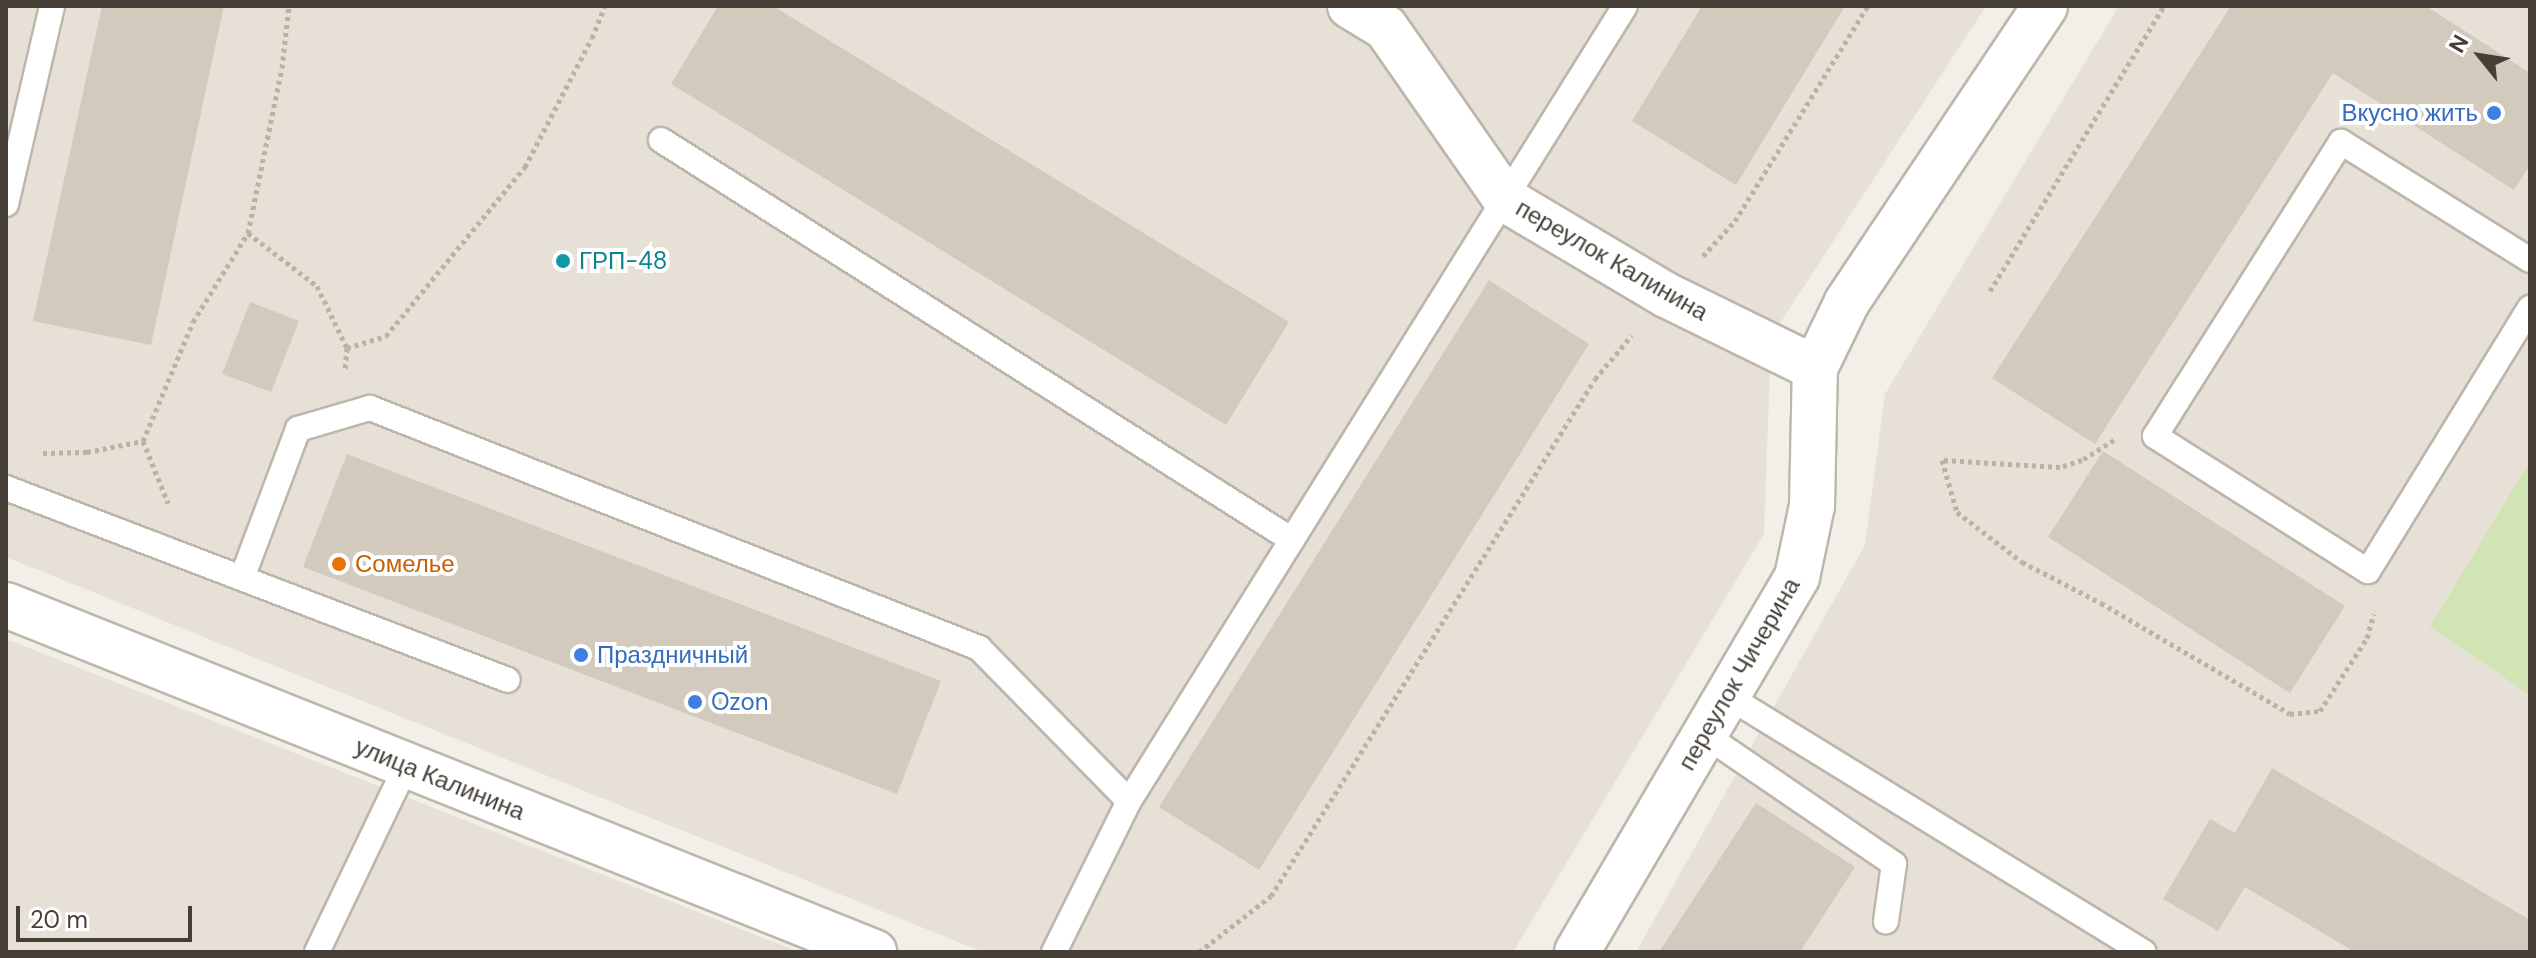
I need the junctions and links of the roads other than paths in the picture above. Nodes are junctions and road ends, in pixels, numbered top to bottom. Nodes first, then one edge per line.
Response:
1 (52, 6) edge
2 (1350, 6) edge
3 (1625, 6) edge
4 (2045, 6) edge
5 (661, 140) dead end
6 (1506, 200) junction
7 (6, 204) edge
8 (2530, 260) edge
9 (2530, 308) edge
10 (1815, 368) junction
11 (6, 488) edge
12 (1292, 540) junction
13 (242, 578) junction
14 (6, 605) edge
15 (508, 680) dead end
16 (1729, 697) junction
17 (1705, 735) junction
18 (406, 766) junction
19 (1129, 801) junction
20 (1886, 921) dead end
21 (317, 952) edge
22 (874, 952) edge
23 (1054, 952) edge
24 (1577, 952) edge
25 (2144, 952) edge

1 - 7 lane
2 - 6 street, переулок Калинина
3 - 6 lane
4 - 10 street, переулок Чичерина
5 - 12 lane
6 - 10 street, переулок Калинина
6 - 12 lane
8 - 9 lane
10 - 16 street, переулок Чичерина
11 - 13 lane
12 - 19 lane
13 - 15 lane
13 - 19 lane
14 - 18 street, улица Калинина
16 - 17 street, переулок Чичерина
16 - 25 lane
17 - 20 lane
17 - 24 street, переулок Чичерина
18 - 21 lane
18 - 22 street, улица Калинина
19 - 23 lane

